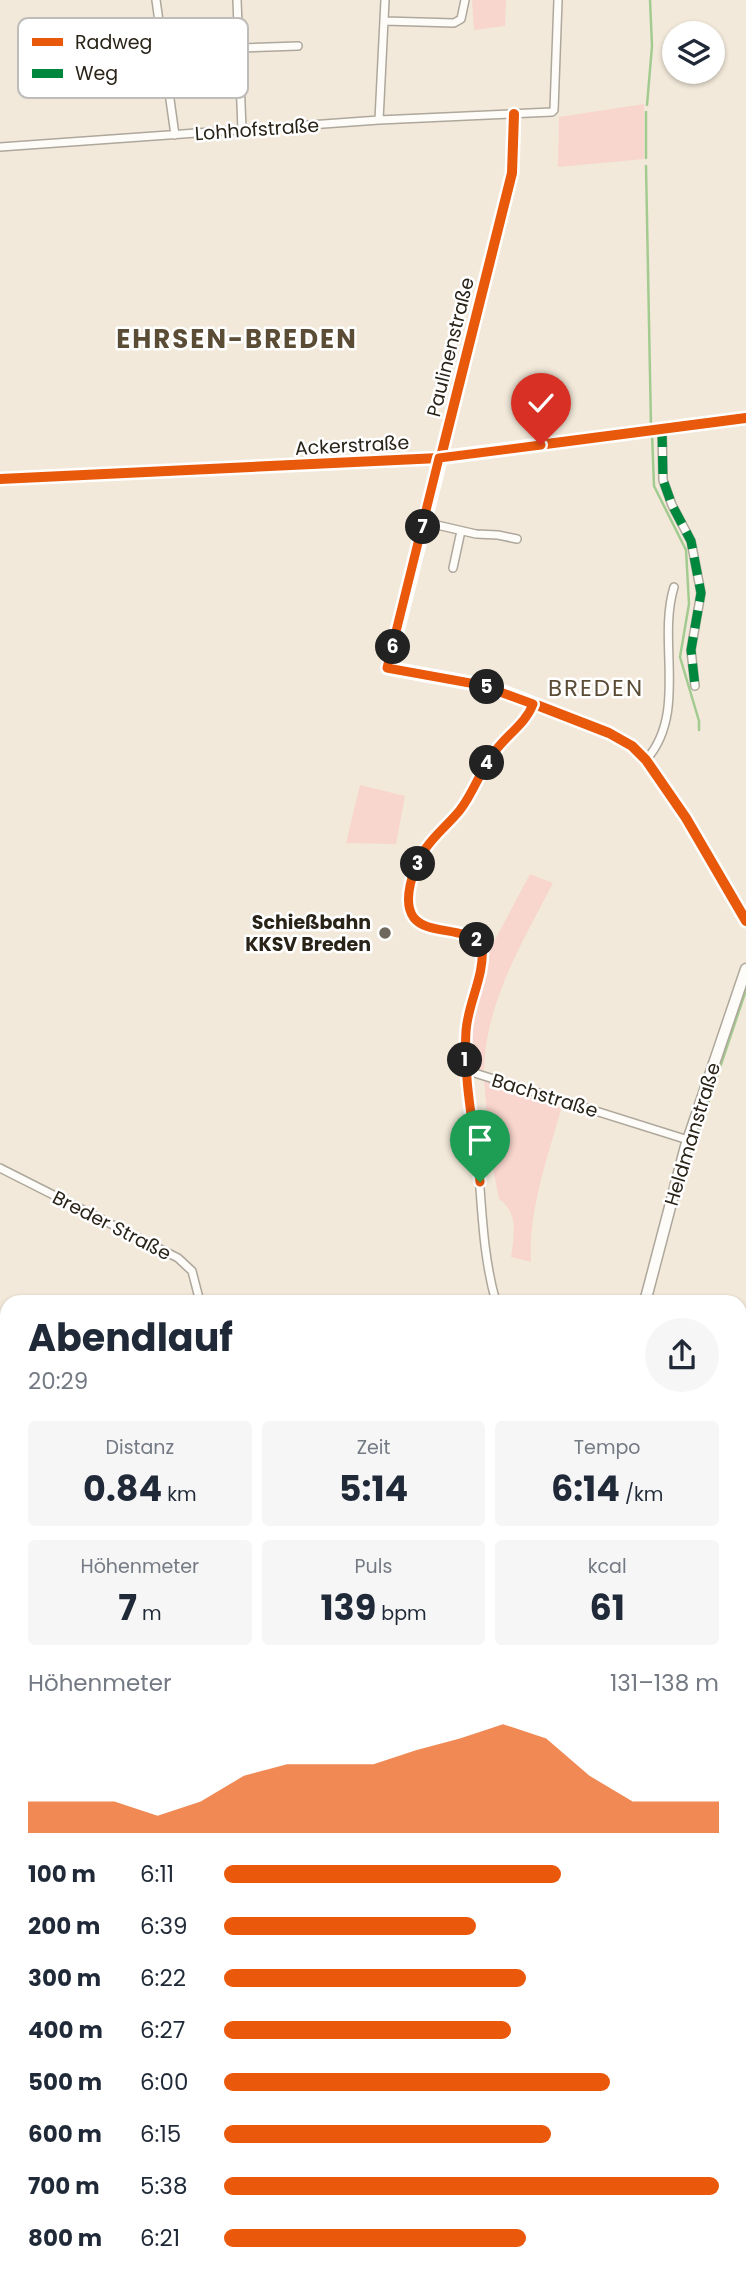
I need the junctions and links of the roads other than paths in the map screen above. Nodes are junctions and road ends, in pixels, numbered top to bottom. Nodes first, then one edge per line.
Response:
1 (156, 0) edge
2 (237, 0) edge
3 (385, 0) edge
4 (465, 0) edge
5 (558, 0) edge
6 (159, 18) edge
7 (238, 18) edge
8 (384, 20) junction
9 (298, 46) dead end
10 (248, 48) edge
11 (170, 98) edge
12 (241, 98) edge
13 (514, 114) junction
14 (379, 120) junction
15 (242, 130) junction
16 (175, 135) junction
17 (0, 147) edge
18 (746, 418) edge
19 (662, 429) junction
20 (439, 458) junction
21 (0, 479) edge
22 (424, 522) junction
23 (461, 531) junction
24 (517, 539) dead end
25 (453, 568) dead end
26 (674, 587) dead end
27 (695, 686) dead end
28 (533, 704) junction
29 (646, 760) junction
30 (746, 921) edge
31 (746, 969) edge
32 (465, 1070) junction
33 (688, 1140) junction
34 (0, 1168) edge
35 (198, 1295) edge
36 (495, 1295) edge
37 (647, 1295) edge

1 - 6 street
2 - 7 street
3 - 8 street
4 - 8 street
5 - 13 street
8 - 14 street
9 - 10 street
11 - 16 street
12 - 15 street
13 - 14 street, Lohhofstraße
13 - 20 street, Paulinenstraße
14 - 15 street, Lohhofstraße
15 - 16 street, Lohhofstraße
16 - 17 street, Lohhofstraße
18 - 19 street, Ackerstraße
19 - 20 street, Ackerstraße
19 - 27 street
20 - 21 street, Ackerstraße
20 - 22 street, Paulinenstraße
22 - 23 street
22 - 28 street, Paulinenstraße
23 - 24 street
23 - 25 street
26 - 29 street
28 - 29 street
28 - 32 street
29 - 30 street
31 - 33 main road, Heldmanstraße
32 - 33 street, Bachstraße
32 - 36 street, Bachstraße
33 - 37 main road, Heldmanstraße
34 - 35 street, Breder Straße

